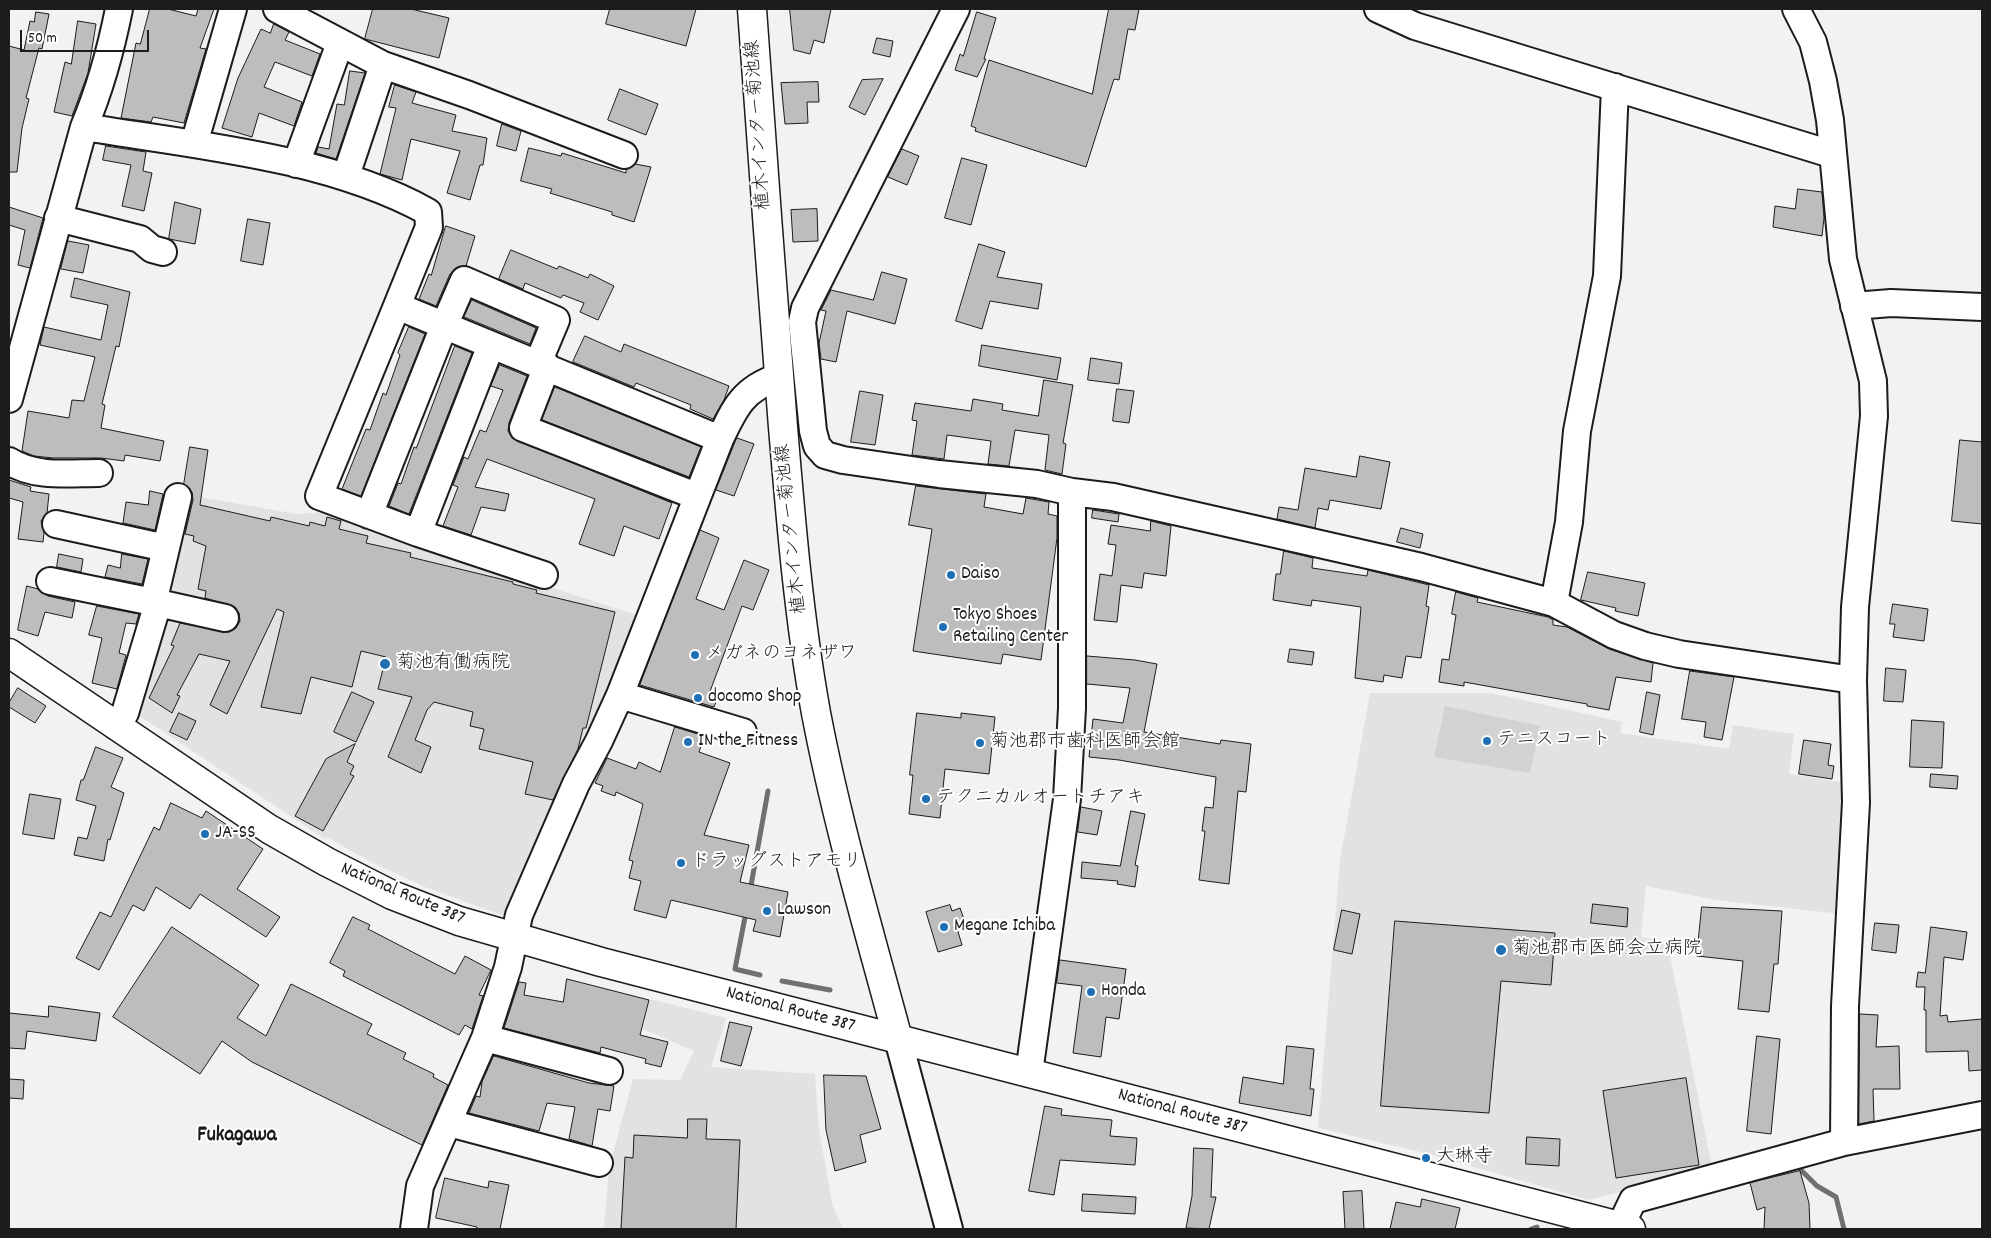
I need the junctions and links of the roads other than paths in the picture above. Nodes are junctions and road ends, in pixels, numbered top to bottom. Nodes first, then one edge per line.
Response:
1 (119, 9) edge
2 (233, 9) edge
3 (277, 9) edge
4 (752, 9) edge
5 (956, 9) edge
6 (1378, 9) edge
7 (1796, 9) edge
8 (340, 43) junction
9 (383, 65) junction
10 (1615, 87) junction
11 (84, 126) junction
12 (194, 144) junction
13 (1832, 154) junction
14 (624, 155) dead end
15 (296, 164) junction
16 (346, 176) junction
17 (58, 218) junction
18 (163, 252) dead end
19 (397, 306) junction
20 (1854, 306) junction
21 (1982, 307) edge
22 (802, 322) junction
23 (444, 326) junction
24 (776, 341) junction
25 (492, 345) junction
26 (542, 364) junction
27 (779, 377) junction
28 (9, 399) edge
29 (720, 439) junction
30 (9, 461) edge
31 (99, 473) dead end
32 (1072, 492) junction
33 (696, 496) junction
34 (178, 497) dead end
35 (369, 515) junction
36 (56, 524) dead end
37 (418, 533) junction
38 (166, 548) junction
39 (544, 575) dead end
40 (50, 581) dead end
41 (156, 603) junction
42 (1554, 603) junction
43 (225, 618) dead end
44 (9, 653) edge
45 (1853, 680) junction
46 (620, 695) junction
47 (116, 726) junction
48 (743, 732) dead end
49 (514, 939) junction
50 (485, 1038) junction
51 (898, 1038) junction
52 (609, 1071) dead end
53 (1029, 1073) junction
54 (1982, 1115) edge
55 (449, 1123) junction
56 (1844, 1142) junction
57 (599, 1163) dead end
58 (1625, 1228) edge
59 (416, 1229) edge
60 (949, 1229) edge

1 - 11 street
2 - 12 street
3 - 8 street
4 - 24 main road, 植木インター菊池線
5 - 22 street
6 - 10 street
7 - 13 street
8 - 9 street
8 - 15 street
9 - 14 street
9 - 16 street
10 - 13 street
10 - 42 street
11 - 12 street
11 - 17 street
12 - 15 street
13 - 20 street
15 - 16 street
16 - 19 street
17 - 18 street
17 - 28 street
19 - 23 street
19 - 35 street
20 - 21 street
20 - 45 street
22 - 24 street
22 - 32 street
23 - 25 street
23 - 26 street
23 - 35 street
24 - 27 main road, 植木インター菊池線
25 - 26 street
25 - 37 street
26 - 29 street
26 - 33 street
27 - 29 street
27 - 51 main road, 植木インター菊池線
29 - 33 street
30 - 31 street
32 - 42 street
32 - 53 street
33 - 46 street
34 - 38 street
35 - 37 street
36 - 38 street
37 - 39 street
38 - 41 street
40 - 41 street
41 - 43 street
41 - 47 street
42 - 45 street
44 - 47 main road, National Route 387
45 - 56 street
46 - 48 street
46 - 49 street
47 - 49 main road, National Route 387
49 - 50 street
49 - 51 main road, National Route 387
50 - 52 street
50 - 55 street
51 - 53 main road, National Route 387
51 - 60 street
53 - 58 main road, National Route 387
54 - 56 street
55 - 57 street
55 - 59 street
56 - 58 street

